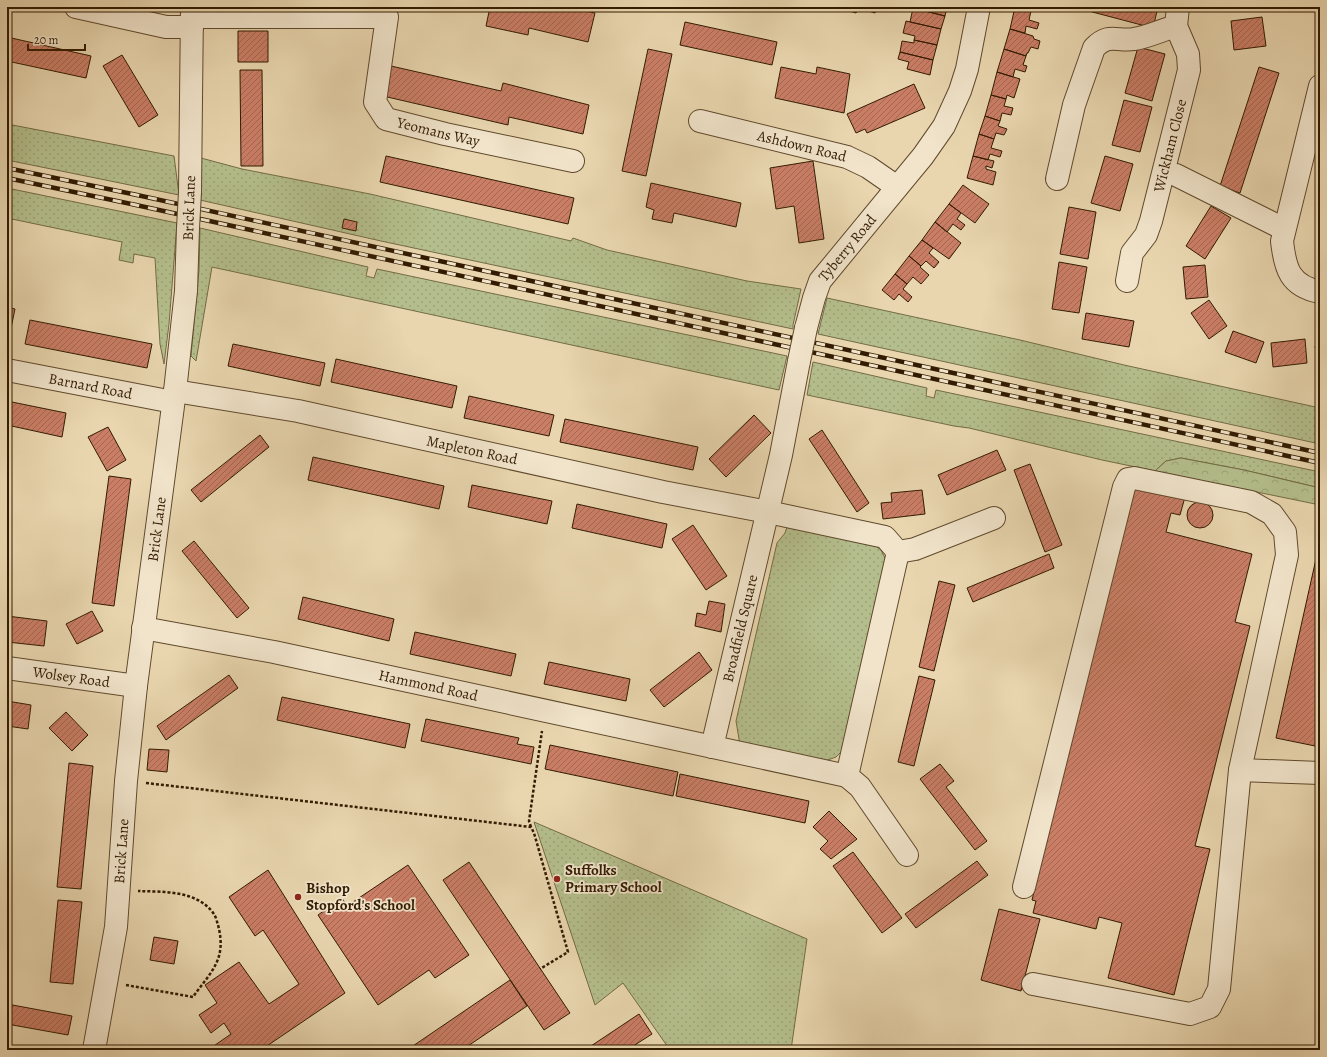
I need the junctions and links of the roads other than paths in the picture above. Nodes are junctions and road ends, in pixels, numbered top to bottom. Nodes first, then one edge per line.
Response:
1 (76, 7) edge
2 (980, 7) edge
3 (387, 12) edge
4 (1177, 16) edge
5 (192, 17) edge
6 (1320, 86) edge
7 (1196, 103) dead end
8 (700, 121) dead end
9 (573, 161) dead end
10 (1056, 179) dead end
11 (897, 188) junction
12 (1284, 229) junction
13 (1127, 281) dead end
14 (1320, 292) edge
15 (7, 370) edge
16 (174, 397) junction
17 (768, 512) junction
18 (994, 518) dead end
19 (898, 552) junction
20 (143, 628) junction
21 (7, 668) edge
22 (136, 686) junction
23 (712, 747) junction
24 (1240, 770) junction
25 (1320, 773) edge
26 (847, 776) junction
27 (907, 855) dead end
28 (1024, 887) dead end
29 (1033, 984) dead end
30 (94, 1050) edge

1 - 5 street, Yeomans Way
2 - 11 street, Tyberry Road
3 - 5 street, Yeomans Way
3 - 9 street, Yeomans Way
4 - 10 street
4 - 13 street, Wickham Close
5 - 16 street, Brick Lane, bridge
6 - 12 street
7 - 12 street
8 - 11 street, Ashdown Road
11 - 17 street, Tyberry Road, bridge
12 - 14 street
15 - 16 street, Barnard Road
16 - 17 street, Mapleton Road
16 - 20 street, Brick Lane
17 - 19 street
17 - 23 street, Broadfield Square
18 - 19 street
19 - 26 street
20 - 22 street, Brick Lane
20 - 23 street, Hammond Road
21 - 22 street, Wolsey Road
22 - 30 street, Brick Lane
23 - 26 street
24 - 25 street
24 - 28 street
24 - 29 street
26 - 27 street

